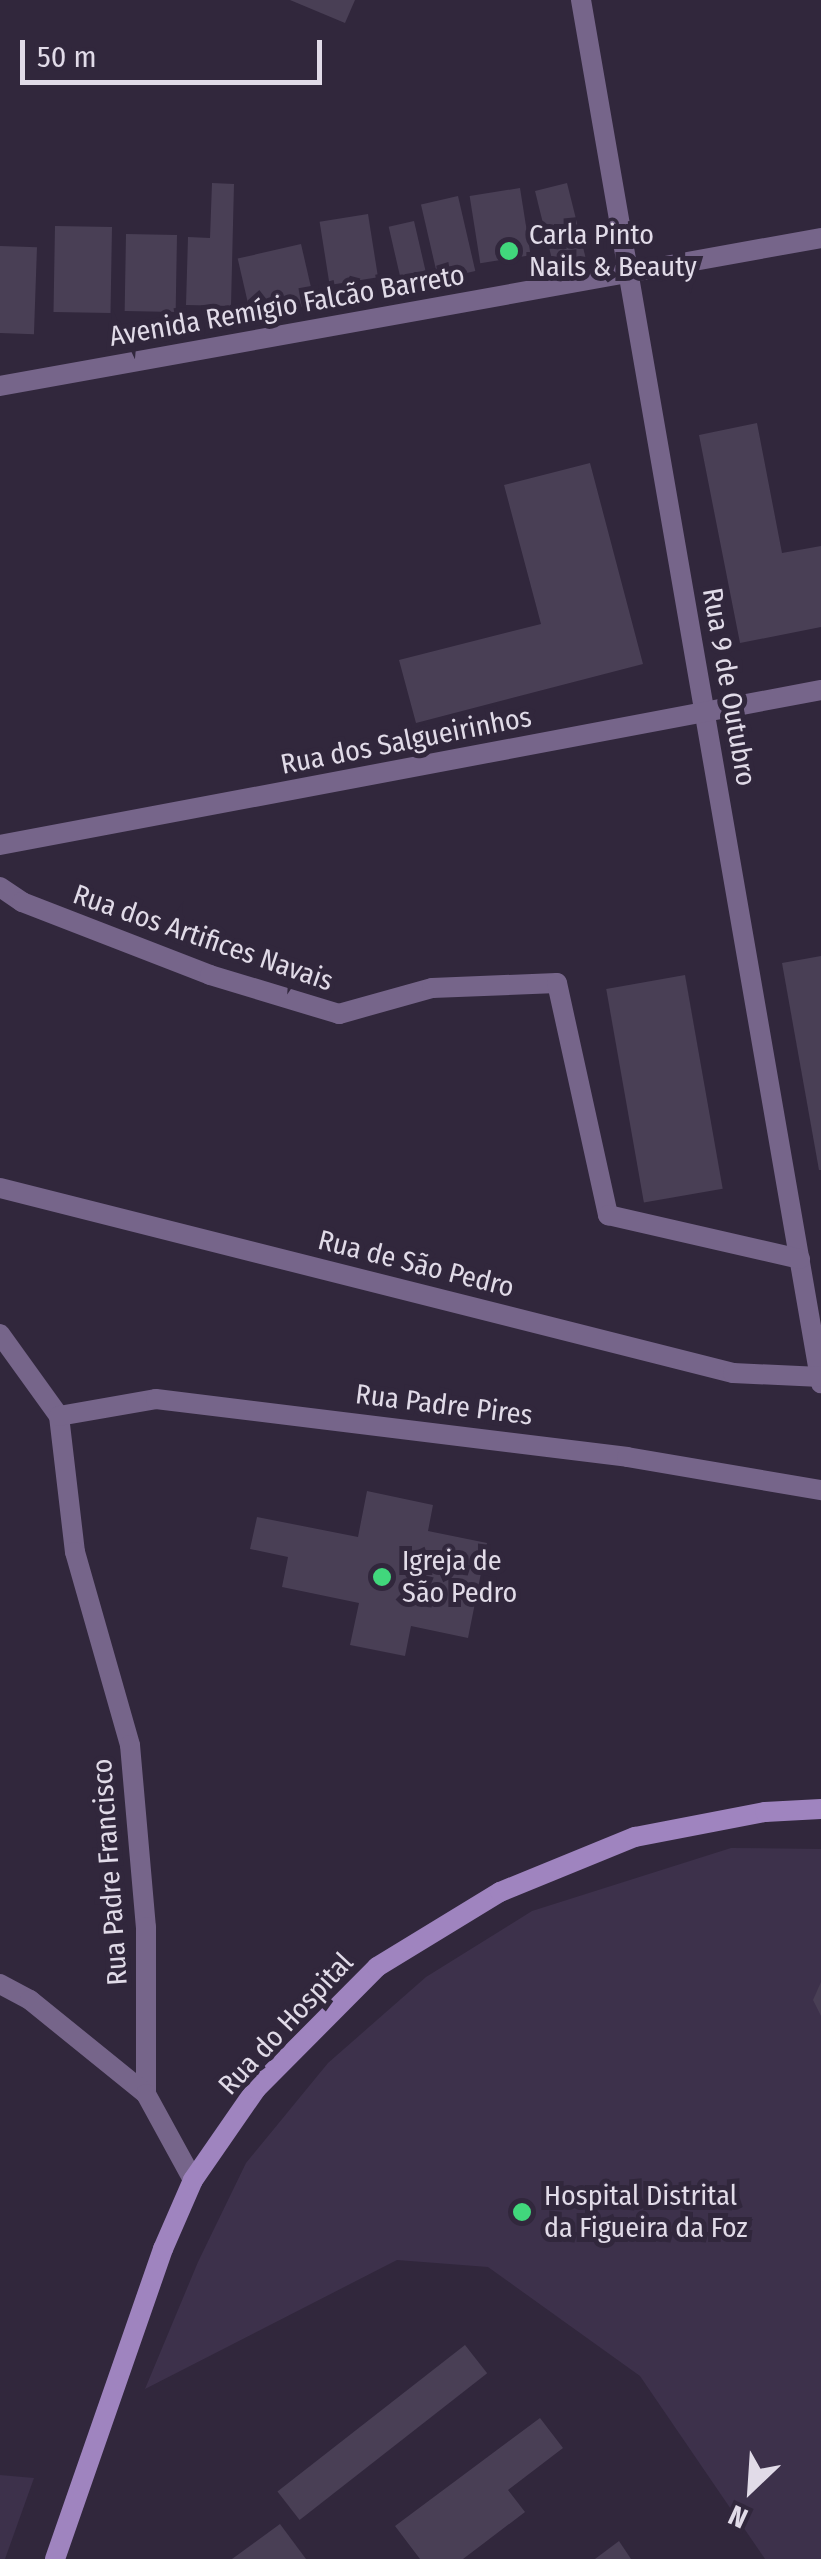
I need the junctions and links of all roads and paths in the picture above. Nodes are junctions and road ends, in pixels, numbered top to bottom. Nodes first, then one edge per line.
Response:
1 (581, 0) edge
2 (821, 238) edge
3 (630, 272) junction
4 (0, 386) edge
5 (821, 690) edge
6 (706, 712) junction
7 (0, 845) edge
8 (0, 887) edge
9 (0, 1188) edge
10 (800, 1259) junction
11 (0, 1334) edge
12 (821, 1379) edge
13 (60, 1416) junction
14 (821, 1490) edge
15 (821, 1809) edge
16 (0, 1984) edge
17 (146, 2094) junction
18 (193, 2180) junction
19 (54, 2559) edge

1 - 3 street, Rua 9 de Outubro
2 - 3 street, Avenida Remígio Falcão Barreto
3 - 4 street, Avenida Remígio Falcão Barreto
3 - 6 street, Rua 9 de Outubro
5 - 6 street, Rua dos Salgueirinhos
6 - 7 street, Rua dos Salgueirinhos
6 - 10 street, Rua 9 de Outubro
8 - 10 street, Rua dos Artifices Navais
9 - 12 street, Rua de São Pedro
10 - 12 street, Rua 9 de Outubro
11 - 13 street
13 - 14 street, Rua Padre Pires
13 - 17 street, Rua Padre Francisco
15 - 18 street, Rua do Hospital
16 - 17 street
17 - 18 street
18 - 19 street, Rua do Hospital

